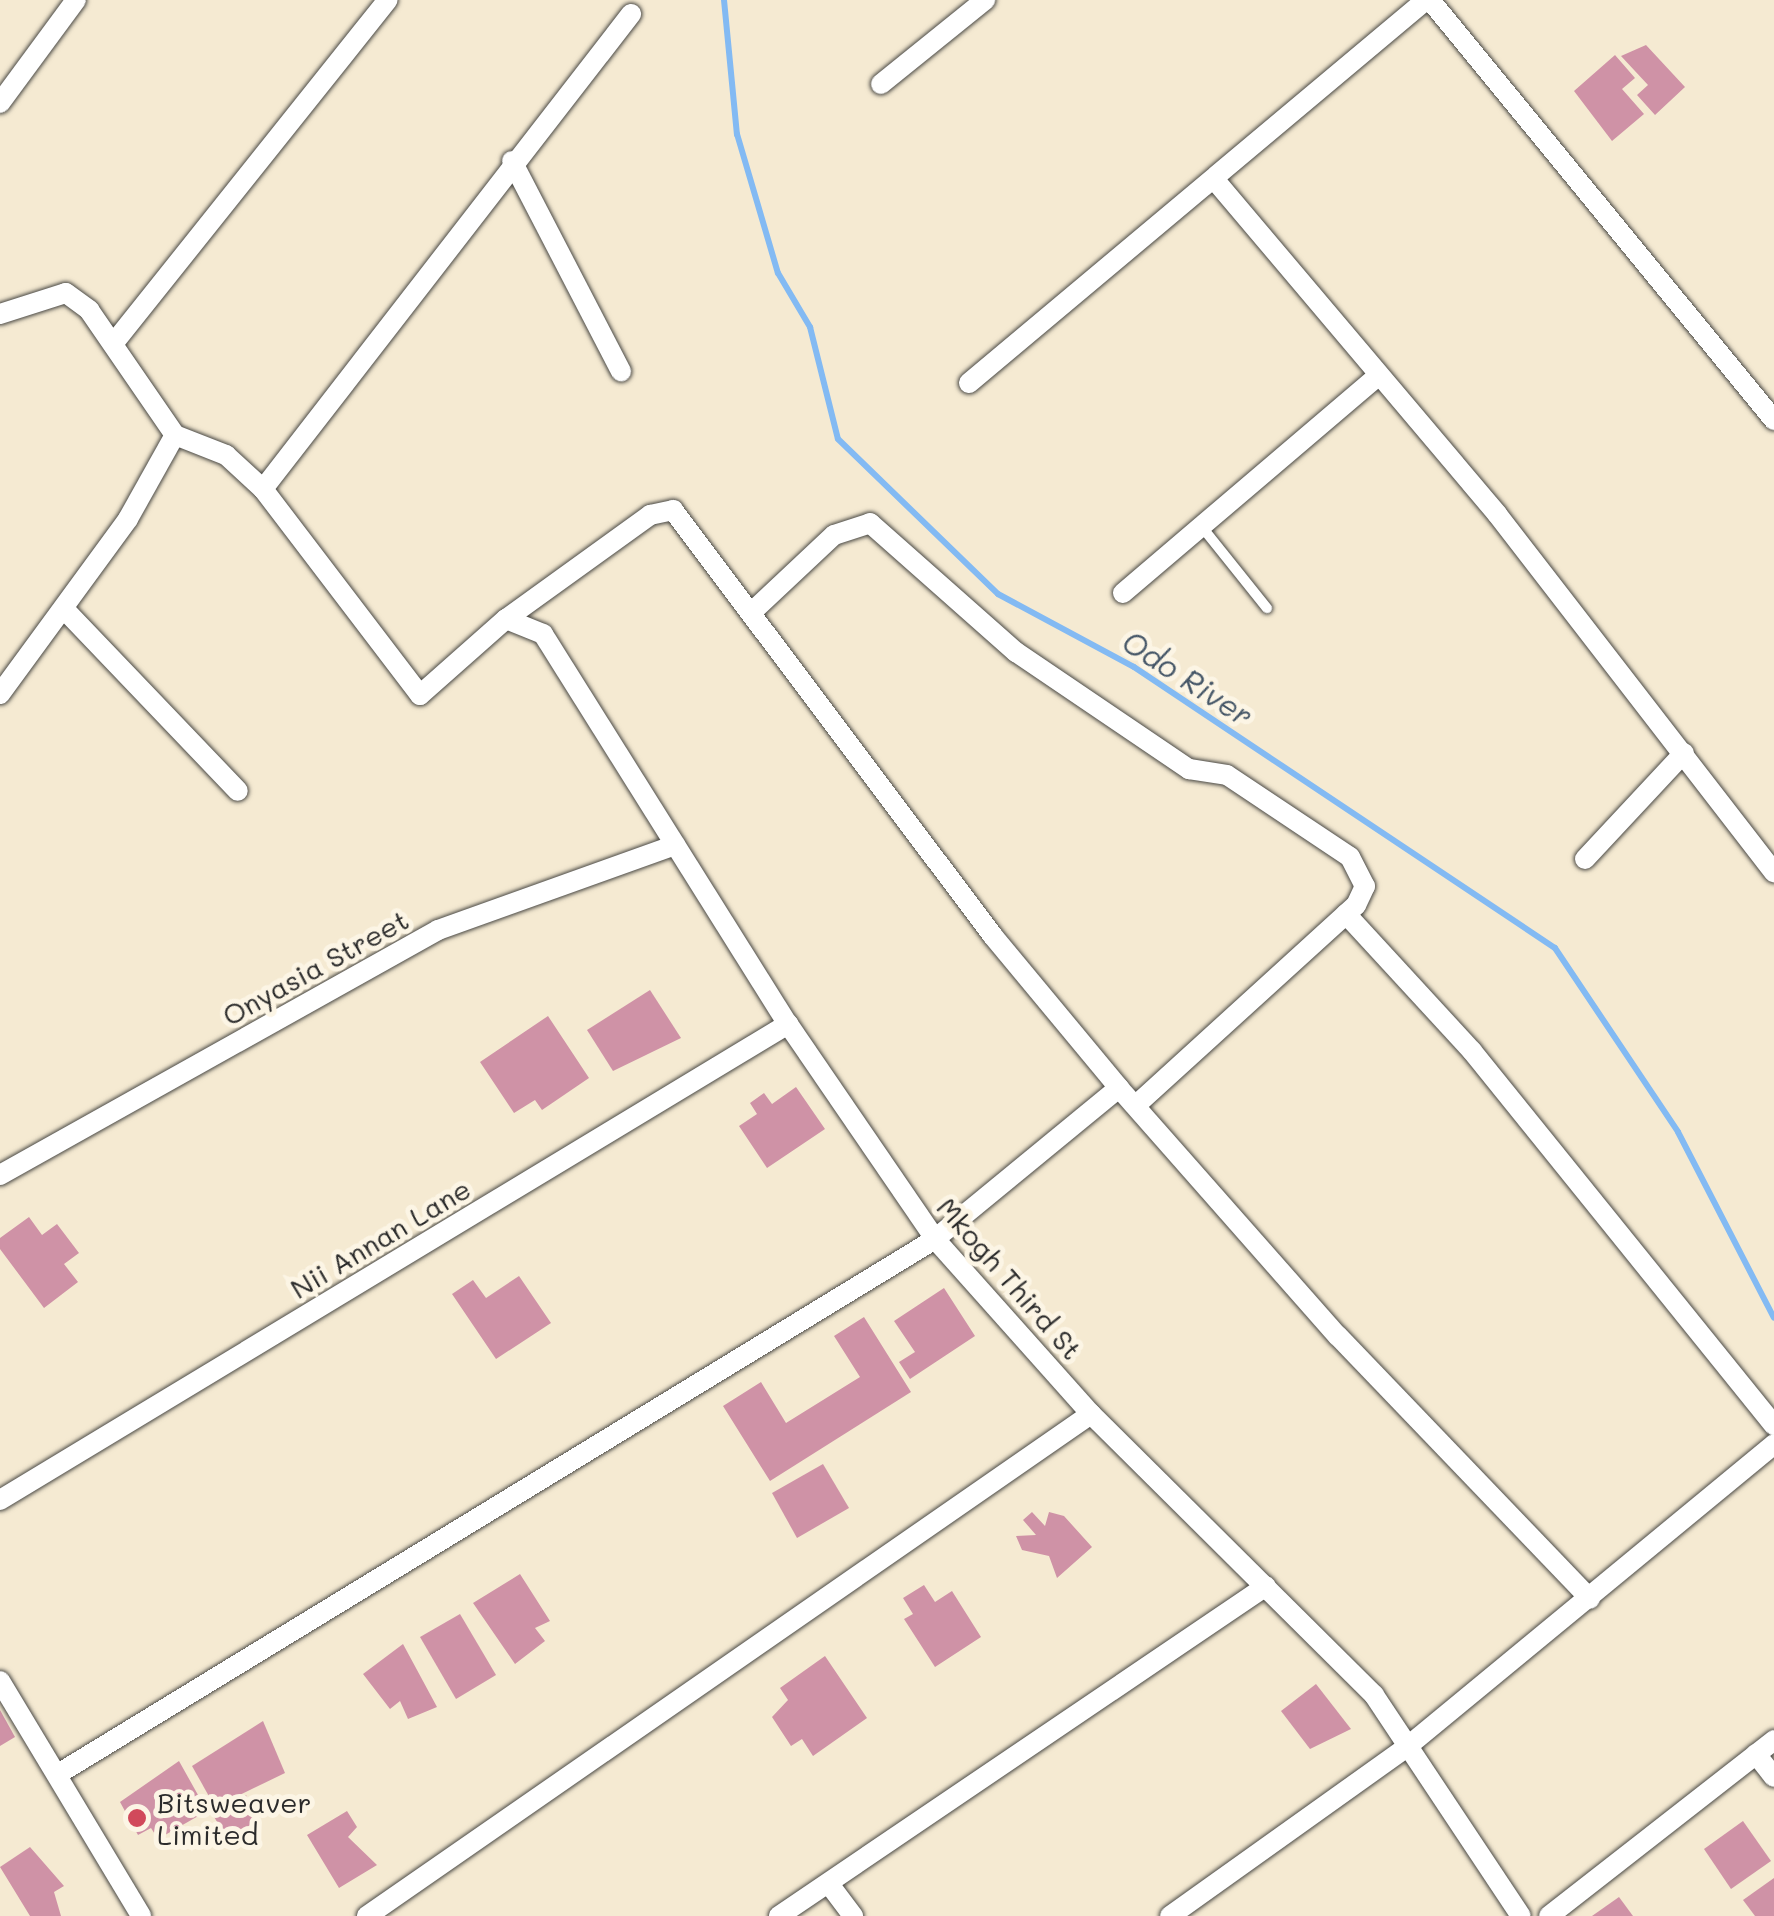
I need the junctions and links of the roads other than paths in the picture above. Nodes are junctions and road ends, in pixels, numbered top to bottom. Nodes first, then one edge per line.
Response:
1 (76, 0) edge
2 (388, 0) edge
3 (985, 0) edge
4 (1428, 0) edge
5 (631, 14) dead end
6 (881, 84) dead end
7 (0, 103) edge
8 (512, 162) junction
9 (1214, 178) junction
10 (0, 314) edge
11 (113, 344) junction
12 (620, 371) dead end
13 (1379, 375) junction
14 (969, 383) dead end
15 (1774, 420) edge
16 (175, 435) junction
17 (263, 489) junction
18 (1201, 526) junction
19 (1123, 592) dead end
20 (1267, 608) dead end
21 (65, 610) junction
22 (753, 611) junction
23 (517, 620) junction
24 (0, 694) edge
25 (1684, 753) junction
26 (238, 791) dead end
27 (675, 845) junction
28 (1585, 859) dead end
29 (1774, 872) edge
30 (1346, 914) junction
31 (788, 1024) junction
32 (1119, 1088) junction
33 (1136, 1106) junction
34 (0, 1176) edge
35 (936, 1239) junction
36 (1092, 1414) junction
37 (1774, 1425) edge
38 (1774, 1444) edge
39 (0, 1500) edge
40 (1266, 1586) junction
41 (1590, 1599) junction
42 (0, 1681) edge
43 (1774, 1740) edge
44 (1408, 1746) junction
45 (1756, 1754) junction
46 (58, 1774) junction
47 (1774, 1777) edge
48 (830, 1884) junction
49 (141, 1916) edge
50 (367, 1916) edge
51 (779, 1916) edge
52 (853, 1916) edge
53 (1170, 1916) edge
54 (1521, 1916) edge
55 (1550, 1916) edge

1 - 7 street
2 - 11 street
3 - 6 street
4 - 9 street
4 - 15 street
5 - 8 street
8 - 12 street
8 - 17 street
9 - 13 street
9 - 14 street
10 - 11 street
11 - 16 street
13 - 18 street
13 - 25 street
16 - 17 street
16 - 21 street
17 - 23 street
18 - 19 street
18 - 20 lane
21 - 24 street
21 - 26 street
22 - 23 street
22 - 30 street
22 - 32 street
23 - 27 street, Mkogh Third St
25 - 28 street
25 - 29 street
27 - 31 street, Mkogh Third St
27 - 34 street, Onyasia Street
30 - 33 street
30 - 37 street
31 - 35 street, Mkogh Third St
31 - 39 street, Nii Annan Lane
32 - 33 street
32 - 35 street
33 - 41 street
35 - 36 street, Mkogh Third St
35 - 46 street
36 - 40 street, Mkogh Third St
36 - 50 street
38 - 41 street
40 - 44 street, Mkogh Third St
40 - 48 street
41 - 44 street
42 - 46 street
43 - 45 street
44 - 53 street
44 - 54 street, Mkogh Third St
45 - 47 street
45 - 55 street
46 - 49 street
48 - 51 street
48 - 52 street

